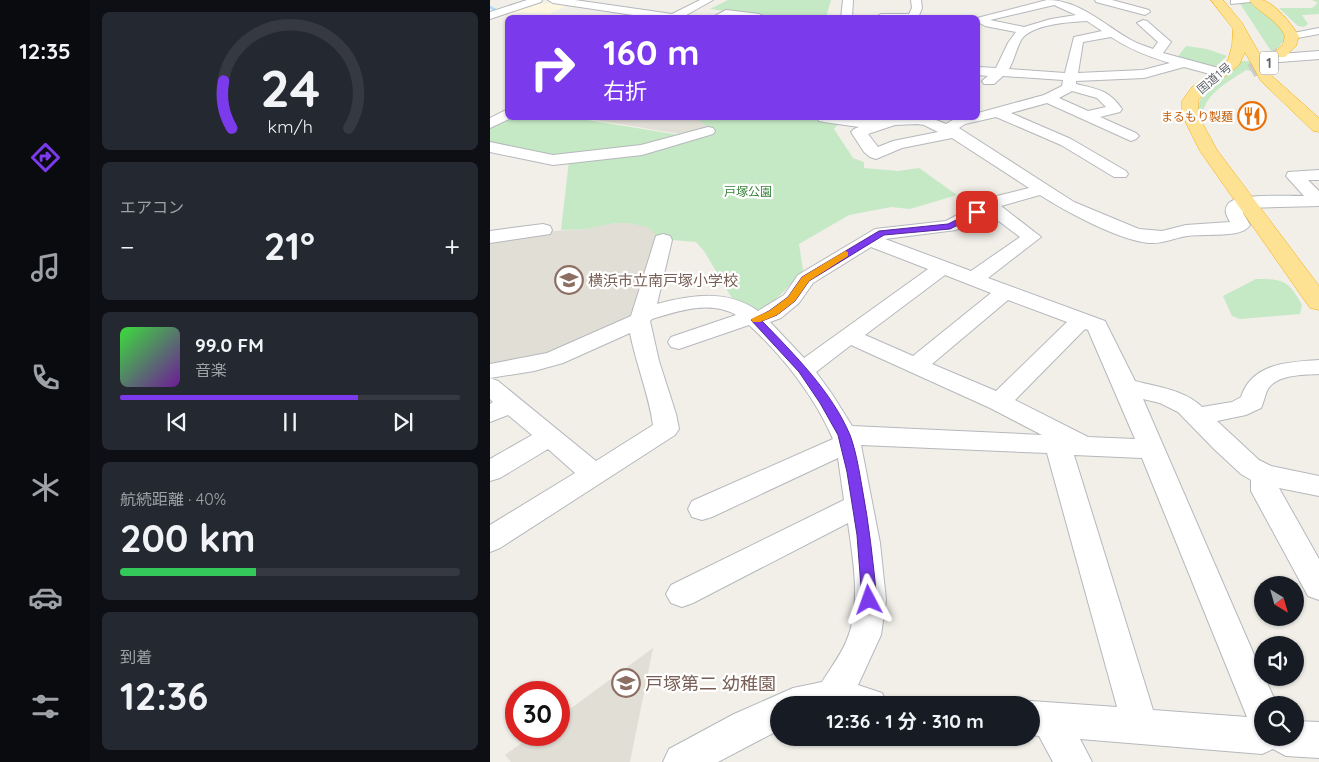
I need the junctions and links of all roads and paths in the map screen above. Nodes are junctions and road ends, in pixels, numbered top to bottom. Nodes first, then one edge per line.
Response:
1 (537, 0) edge
2 (553, 0) edge
3 (708, 0) edge
4 (848, 0) edge
5 (916, 0) edge
6 (1100, 0) edge
7 (1217, 0) edge
8 (1255, 0) edge
9 (1054, 1) edge
10 (1238, 1) edge
11 (1123, 6) junction
12 (1019, 10) junction
13 (658, 15) edge
14 (676, 15) edge
15 (722, 15) edge
16 (742, 15) edge
17 (846, 15) edge
18 (913, 15) edge
19 (490, 16) edge
20 (1087, 16) junction
21 (1047, 23) junction
22 (989, 24) junction
23 (1238, 26) junction
24 (1024, 30) junction
25 (1319, 31) edge
26 (980, 33) edge
27 (1111, 33) junction
28 (1071, 35) junction
29 (1292, 36) junction
30 (1150, 53) junction
31 (1280, 54) tunnel mouth
32 (1319, 55) edge
33 (1128, 56) dead end
34 (1265, 58) junction
35 (1184, 63) junction
36 (980, 71) edge
37 (1001, 73) junction
38 (1221, 73) junction
39 (1244, 76) tunnel mouth
40 (1070, 81) junction
41 (980, 83) edge
42 (1049, 98) junction
43 (1213, 99) dead end
44 (997, 112) junction
45 (505, 115) edge
46 (1319, 115) edge
47 (980, 116) edge
48 (1087, 116) junction
49 (1209, 119) dead end
50 (835, 120) edge
51 (886, 120) edge
52 (894, 120) edge
53 (912, 120) edge
54 (964, 120) edge
55 (490, 124) edge
56 (1319, 127) edge
57 (708, 132) dead end
58 (953, 133) junction
59 (1131, 136) dead end
60 (490, 147) edge
61 (1120, 174) dead end
62 (1319, 175) edge
63 (1233, 182) junction
64 (1041, 190) junction
65 (1319, 200) edge
66 (1247, 202) junction
67 (990, 206) junction
68 (543, 230) dead end
69 (490, 237) edge
70 (663, 240) dead end
71 (870, 240) junction
72 (943, 267) junction
73 (974, 279) junction
74 (1006, 291) junction
75 (1317, 298) edge
76 (641, 317) junction
77 (754, 318) junction
78 (1082, 320) junction
79 (849, 336) junction
80 (678, 342) dead end
81 (916, 365) junction
82 (1319, 367) edge
83 (803, 370) junction
84 (490, 371) edge
85 (490, 386) edge
86 (1126, 387) junction
87 (999, 402) junction
88 (500, 409) edge
89 (1197, 416) junction
90 (550, 436) junction
91 (845, 439) junction
92 (1071, 446) junction
93 (1150, 450) junction
94 (490, 471) edge
95 (594, 474) junction
96 (1264, 476) junction
97 (1319, 486) edge
98 (859, 505) junction
99 (702, 510) dead end
100 (490, 540) edge
101 (1319, 587) edge
102 (682, 594) dead end
103 (833, 696) edge
104 (1255, 696) edge
105 (770, 716) edge
106 (1040, 718) edge
107 (1140, 726) junction
108 (1254, 735) edge
109 (1304, 739) edge
110 (1319, 740) edge
111 (682, 762) edge
112 (1073, 762) edge

1 - 19 street
2 - 13 street
3 - 14 street
4 - 17 street
5 - 18 street
6 - 11 street
7 - 23 highway, 1
8 - 29 highway, 1
9 - 12 street
9 - 20 street
10 - 34 highway, 1
11 - 20 street
11 - 30 street
12 - 21 street
12 - 22 street
15 - 16 street
20 - 21 street
20 - 27 street
21 - 24 street
21 - 28 street
22 - 24 street
22 - 26 street
23 - 38 highway, 国道1号 / 1
23 - 56 highway, 1
24 - 37 street
25 - 29 street
27 - 28 street
27 - 30 street
28 - 40 street
29 - 31 highway, 1
30 - 33 street
30 - 35 street
32 - 34 street
34 - 46 highway, 1
35 - 38 street
35 - 40 street
36 - 37 street
37 - 40 street
37 - 41 street
38 - 63 highway, 国道1号 / 1
39 - 43 highway, 国道1号
40 - 42 street
40 - 48 street
42 - 44 street
42 - 48 street
44 - 47 street
44 - 61 street
45 - 55 street
48 - 59 street
49 - 63 highway, 国道1号 / 1
50 - 51 street
52 - 58 street
53 - 58 street
54 - 58 street
57 - 60 street
58 - 64 street
62 - 65 street
63 - 66 highway, 国道1号 / 1
64 - 66 street
64 - 67 street
65 - 66 street
66 - 75 highway, 国道1号 / 1
67 - 71 street
67 - 73 street
68 - 69 street
70 - 76 street
71 - 72 street
71 - 77 street
72 - 73 street
72 - 79 street
73 - 74 street
74 - 78 street
74 - 81 street
76 - 77 street
76 - 84 street
76 - 95 street
77 - 80 street
77 - 83 street
78 - 86 street
78 - 87 street
79 - 81 street
79 - 83 street
81 - 87 street
82 - 89 street
83 - 91 street
85 - 88 street
86 - 89 street
86 - 93 street
87 - 92 street
88 - 90 street
89 - 96 street
90 - 94 street
90 - 95 street
91 - 92 street
91 - 98 street
91 - 99 street
92 - 93 street
92 - 107 street
93 - 104 street
95 - 100 street
96 - 97 street
96 - 101 street
98 - 102 street
98 - 103 street
105 - 111 street
106 - 107 street
106 - 112 street
107 - 108 street
109 - 110 street

